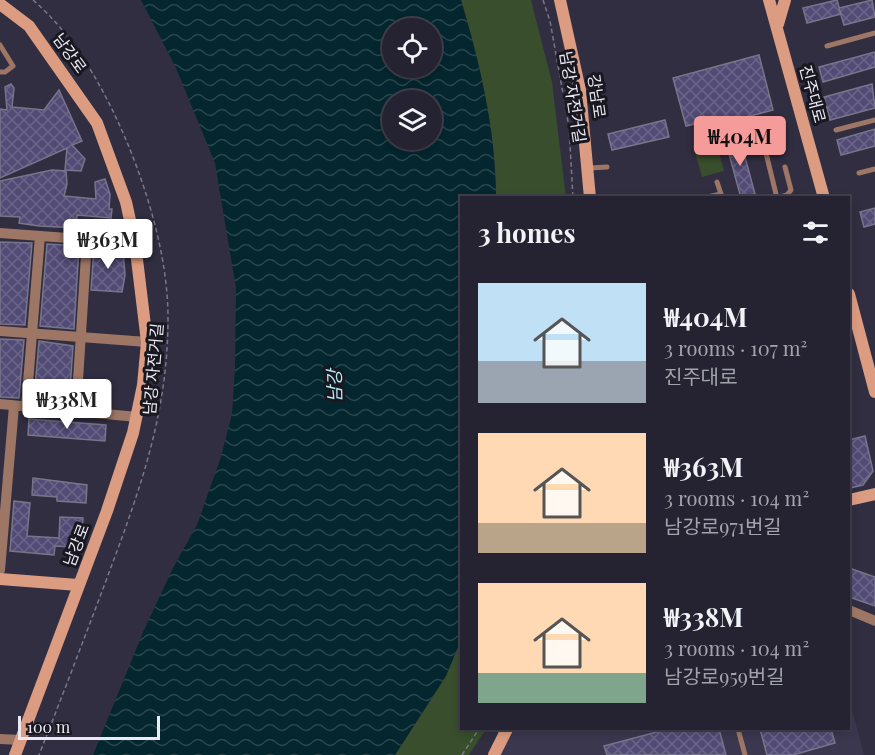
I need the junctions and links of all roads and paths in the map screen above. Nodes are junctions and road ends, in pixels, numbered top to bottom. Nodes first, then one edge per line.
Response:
1 (33, 0) edge
2 (543, 0) edge
3 (769, 0) edge
4 (785, 0) edge
5 (561, 2) edge
6 (0, 4) edge
7 (777, 26) junction
8 (875, 33) edge
9 (0, 45) edge
10 (827, 46) dead end
11 (0, 72) edge
12 (875, 120) edge
13 (836, 130) dead end
14 (763, 141) dead end
15 (607, 166) dead end
16 (785, 167) dead end
17 (589, 168) junction
18 (875, 169) edge
19 (859, 173) dead end
20 (717, 182) dead end
21 (573, 196) edge
22 (590, 196) edge
23 (712, 196) edge
24 (777, 196) edge
25 (784, 196) edge
26 (823, 196) edge
27 (0, 233) edge
28 (40, 236) junction
29 (87, 240) junction
30 (135, 243) junction
31 (850, 298) edge
32 (0, 331) edge
33 (32, 334) junction
34 (80, 337) junction
35 (147, 342) junction
36 (875, 392) edge
37 (0, 404) edge
38 (14, 406) junction
39 (26, 407) junction
40 (76, 411) junction
41 (137, 417) junction
42 (4, 476) edge
43 (875, 494) edge
44 (850, 500) edge
45 (0, 570) edge
46 (0, 579) edge
47 (78, 585) junction
48 (850, 610) edge
49 (875, 621) edge
50 (478, 730) edge
51 (506, 730) edge
52 (738, 730) edge
53 (0, 739) edge
54 (21, 740) junction
55 (15, 755) edge
56 (39, 755) edge
57 (462, 755) edge
58 (494, 755) edge
59 (745, 755) edge

1 - 56 path, 남강 자전거길
2 - 21 path, 남강 자전거길
3 - 7 street, 진주대로
4 - 7 street
5 - 17 street, 강남로
6 - 30 street, 남강로
7 - 26 street, 진주대로
8 - 10 lane
9 - 11 lane
12 - 13 lane
14 - 24 lane
15 - 17 lane
16 - 25 lane
17 - 22 street, 강남로
18 - 19 lane
20 - 23 lane
27 - 28 street
28 - 29 street
28 - 33 street
29 - 30 street
29 - 34 street
30 - 35 street, 남강로
31 - 36 street
32 - 33 street
33 - 34 street
33 - 39 street
34 - 35 street
34 - 40 street
35 - 41 street, 남강로
37 - 38 street
38 - 39 street
38 - 42 street
39 - 40 street
40 - 41 street
41 - 47 street, 남강로
42 - 45 street
43 - 44 street
46 - 47 street
47 - 54 street, 남강로
48 - 49 street
50 - 57 path
51 - 58 street
52 - 59 lane
53 - 54 street
54 - 55 street, 남강로

